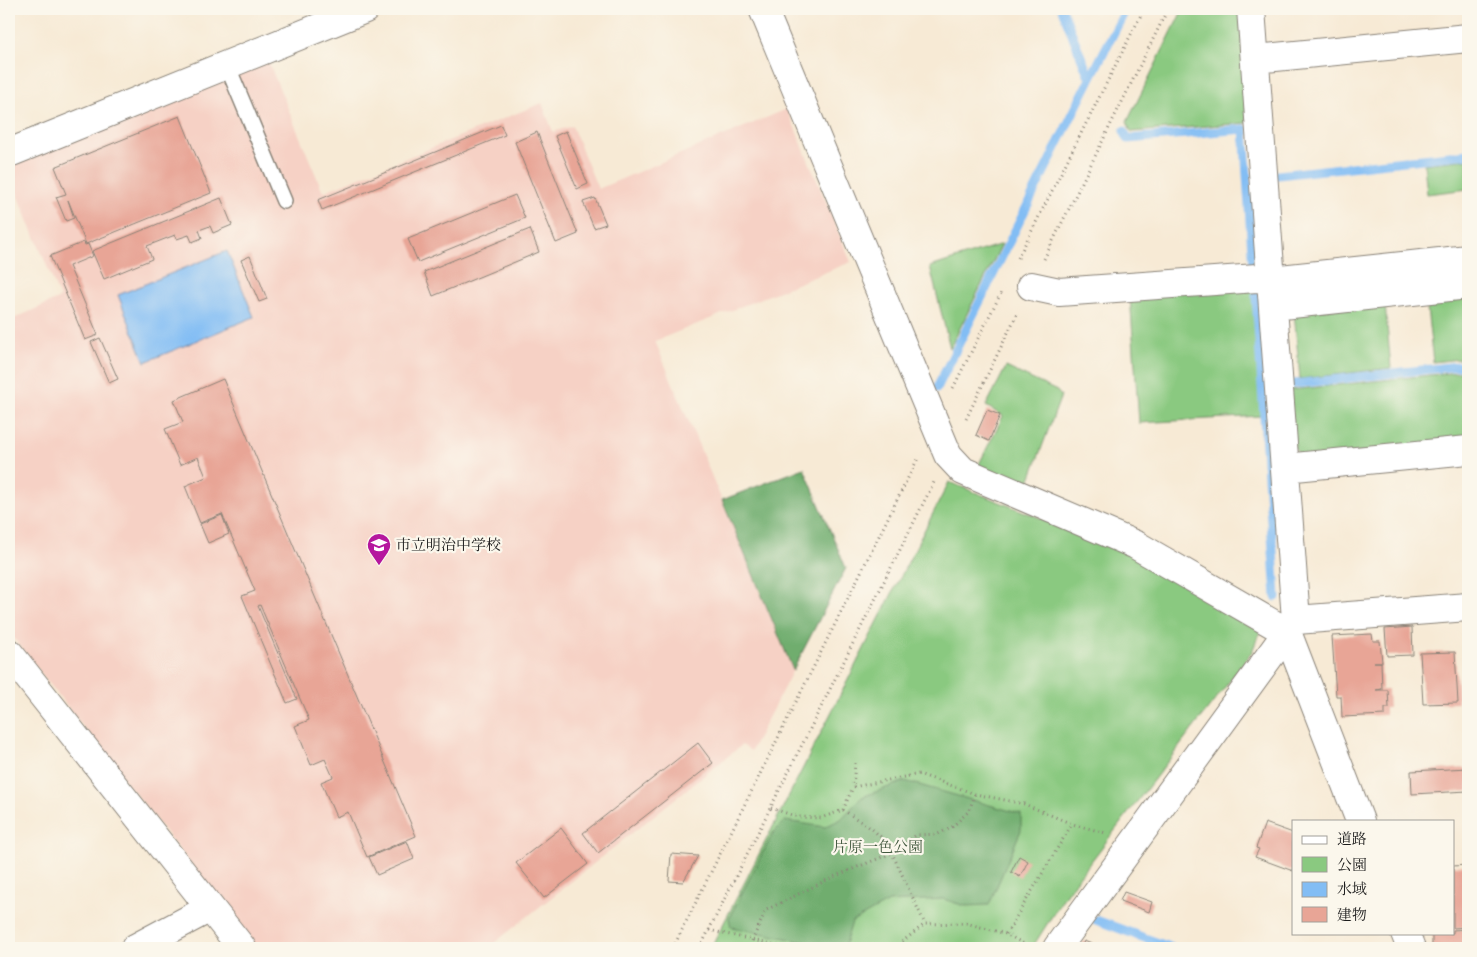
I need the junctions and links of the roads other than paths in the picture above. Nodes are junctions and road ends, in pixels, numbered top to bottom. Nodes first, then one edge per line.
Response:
1 (365, 9) edge
2 (763, 9) edge
3 (1251, 9) edge
4 (1468, 38) edge
5 (1255, 59) junction
6 (227, 65) junction
7 (9, 153) edge
8 (284, 201) dead end
9 (1468, 260) edge
10 (1017, 278) road end
11 (1468, 285) edge
12 (1271, 288) junction
13 (1468, 450) edge
14 (1284, 468) junction
15 (1468, 607) edge
16 (1291, 626) junction
17 (9, 653) edge
18 (1360, 820) edge
19 (210, 908) junction
20 (1405, 934) edge
21 (135, 948) edge
22 (242, 948) edge
23 (1057, 948) edge
24 (1410, 948) edge

1 - 6 street
2 - 16 street
3 - 5 street
4 - 5 street
5 - 12 street
6 - 7 street
6 - 8 lane
9 - 12 street
10 - 12 street
11 - 12 street
12 - 14 street
13 - 14 street
14 - 16 street
15 - 16 street
16 - 18 street
16 - 23 street
17 - 19 street
19 - 21 street
19 - 22 street
20 - 24 street

